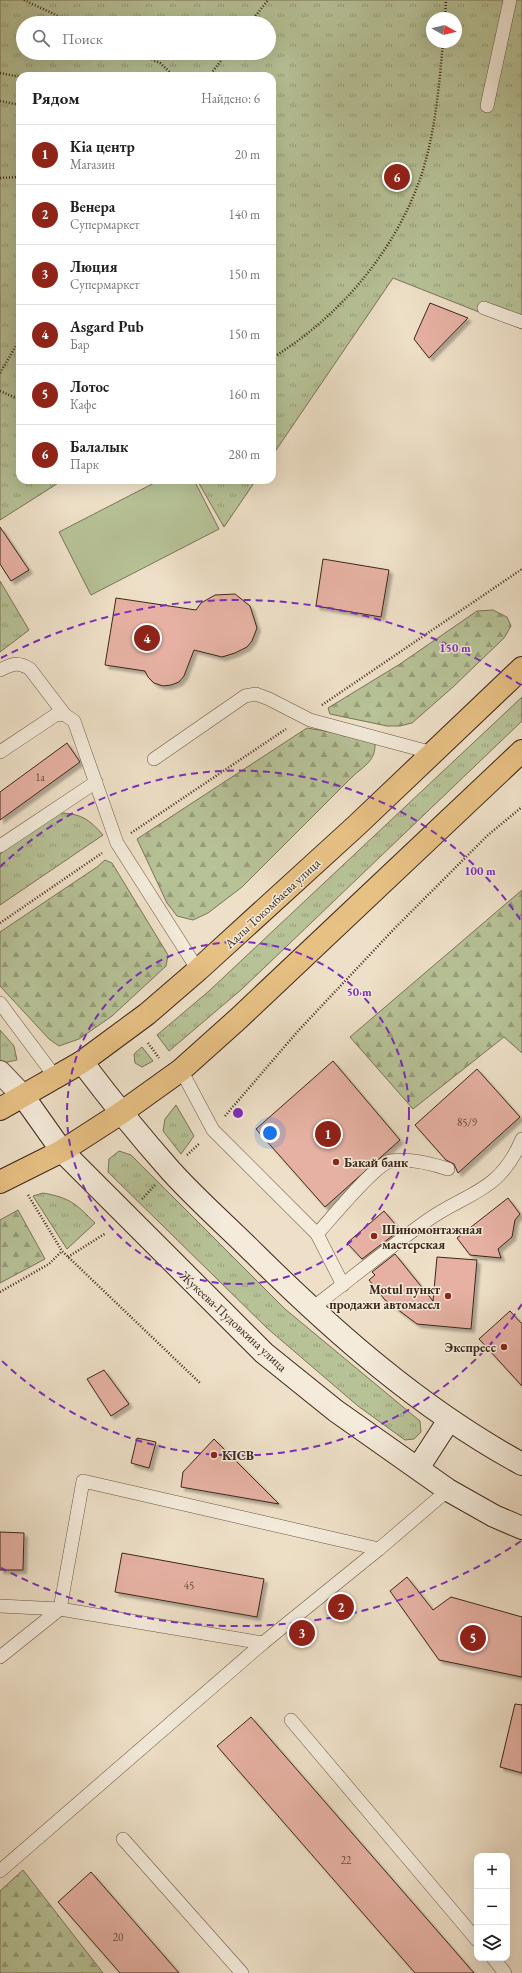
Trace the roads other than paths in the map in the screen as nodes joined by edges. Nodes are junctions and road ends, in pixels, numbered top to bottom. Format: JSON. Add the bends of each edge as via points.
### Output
{"nodes":[{"id":1,"x":510,"y":0,"type":"edge"},
{"id":2,"x":487,"y":106,"type":"dead end"},
{"id":3,"x":484,"y":308,"type":"dead end"},
{"id":4,"x":522,"y":322,"type":"edge"},
{"id":5,"x":522,"y":668,"type":"edge"},
{"id":6,"x":0,"y":670,"type":"edge"},
{"id":7,"x":65,"y":715,"type":"junction"},
{"id":8,"x":522,"y":751,"type":"edge"},
{"id":9,"x":0,"y":752,"type":"edge"},
{"id":10,"x":433,"y":753,"type":"junction"},
{"id":11,"x":154,"y":759,"type":"dead end"},
{"id":12,"x":96,"y":782,"type":"junction"},
{"id":13,"x":0,"y":846,"type":"edge"},
{"id":14,"x":198,"y":970,"type":"junction"},
{"id":15,"x":0,"y":1003,"type":"edge"},
{"id":16,"x":82,"y":1062,"type":"junction"},
{"id":17,"x":182,"y":1070,"type":"junction"},
{"id":18,"x":0,"y":1072,"type":"edge"},
{"id":19,"x":56,"y":1078,"type":"junction"},
{"id":20,"x":23,"y":1096,"type":"junction"},
{"id":21,"x":0,"y":1109,"type":"edge"},
{"id":22,"x":121,"y":1113,"type":"junction"},
{"id":23,"x":522,"y":1139,"type":"edge"},
{"id":24,"x":62,"y":1151,"type":"junction"},
{"id":25,"x":448,"y":1169,"type":"dead end"},
{"id":26,"x":0,"y":1182,"type":"edge"},
{"id":27,"x":318,"y":1234,"type":"junction"},
{"id":28,"x":343,"y":1284,"type":"junction"},
{"id":29,"x":311,"y":1309,"type":"junction"},
{"id":30,"x":449,"y":1420,"type":"junction"},
{"id":31,"x":522,"y":1464,"type":"edge"},
{"id":32,"x":418,"y":1468,"type":"junction"},
{"id":33,"x":448,"y":1490,"type":"junction"},
{"id":34,"x":522,"y":1528,"type":"edge"},
{"id":35,"x":379,"y":1549,"type":"junction"},
{"id":36,"x":0,"y":1606,"type":"edge"},
{"id":37,"x":60,"y":1609,"type":"junction"},
{"id":38,"x":263,"y":1643,"type":"junction"},
{"id":39,"x":0,"y":1657,"type":"edge"},
{"id":40,"x":290,"y":1720,"type":"dead end"},
{"id":41,"x":123,"y":1839,"type":"dead end"},
{"id":42,"x":0,"y":1871,"type":"edge"},
{"id":43,"x":474,"y":1936,"type":"edge"},
{"id":44,"x":495,"y":1961,"type":"edge"},
{"id":45,"x":242,"y":1973,"type":"edge"},
{"id":46,"x":505,"y":1973,"type":"edge"}],
"edges":[{"from":1,"to":2,"type":"lane"},
{"from":3,"to":4,"type":"lane"},
{"from":5,"to":10,"type":"main road","name":"Аалы Токомбаева улица"},
{"from":6,"to":7,"type":"lane","via":[[12,664],[22,664],[30,669]]},
{"from":7,"to":9,"type":"lane","via":[[57,714]]},
{"from":7,"to":12,"type":"lane","via":[[74,721]]},
{"from":8,"to":17,"type":"main road"},
{"from":10,"to":11,"type":"lane","via":[[310,720],[256,694],[245,696]]},
{"from":10,"to":14,"type":"main road","name":"Аалы Токомбаева улица"},
{"from":12,"to":13,"type":"lane"},
{"from":12,"to":14,"type":"lane","via":[[118,843]]},
{"from":14,"to":16,"type":"main road","name":"Аалы Токомбаева улица","via":[[139,1021]]},
{"from":15,"to":19,"type":"lane"},
{"from":16,"to":19,"type":"main road","name":"Аалы Токомбаева улица"},
{"from":16,"to":22,"type":"main road"},
{"from":17,"to":22,"type":"main road"},
{"from":17,"to":27,"type":"lane","via":[[213,1130]]},
{"from":18,"to":20,"type":"main road","name":"Жукеева-Пудовкина улица"},
{"from":19,"to":20,"type":"main road","name":"Аалы Токомбаева улица"},
{"from":20,"to":21,"type":"main road","name":"Аалы Токомбаева улица"},
{"from":20,"to":24,"type":"main road","name":"Жукеева-Пудовкина улица"},
{"from":22,"to":24,"type":"main road"},
{"from":22,"to":29,"type":"main road","via":[[171,1171]]},
{"from":23,"to":28,"type":"lane","via":[[501,1174],[488,1186],[426,1220]]},
{"from":24,"to":26,"type":"main road"},
{"from":24,"to":32,"type":"main road","name":"Жукеева-Пудовкина улица","via":[[264,1353],[336,1410]]},
{"from":25,"to":27,"type":"lane","via":[[425,1162],[389,1161],[368,1178]]},
{"from":27,"to":28,"type":"lane"},
{"from":28,"to":29,"type":"lane"},
{"from":29,"to":30,"type":"main road","via":[[378,1366]]},
{"from":30,"to":31,"type":"main road"},
{"from":30,"to":32,"type":"main road"},
{"from":32,"to":33,"type":"main road","name":"Жукеева-Пудовкина улица"},
{"from":33,"to":34,"type":"main road","name":"Жукеева-Пудовкина улица","via":[[494,1516]]},
{"from":33,"to":35,"type":"lane"},
{"from":35,"to":37,"type":"lane","via":[[83,1481]]},
{"from":35,"to":38,"type":"lane"},
{"from":36,"to":37,"type":"lane"},
{"from":37,"to":38,"type":"lane"},
{"from":37,"to":39,"type":"lane"},
{"from":38,"to":42,"type":"lane"},
{"from":40,"to":43,"type":"lane"},
{"from":41,"to":45,"type":"lane"},
{"from":44,"to":46,"type":"lane"}]}
